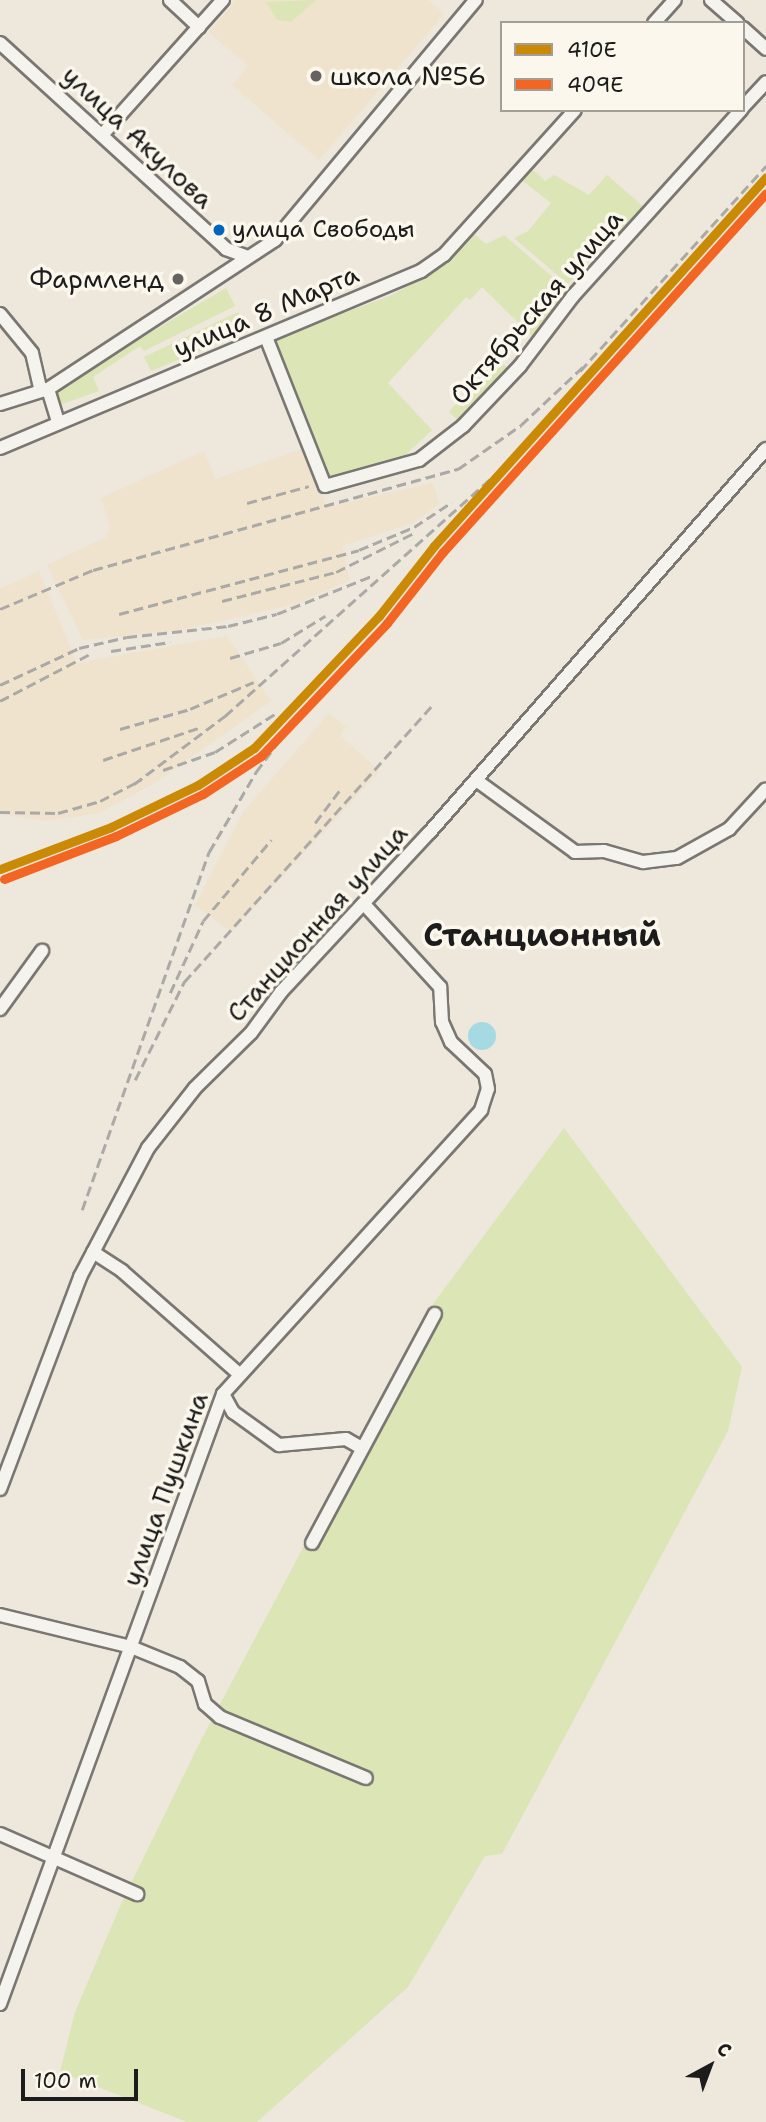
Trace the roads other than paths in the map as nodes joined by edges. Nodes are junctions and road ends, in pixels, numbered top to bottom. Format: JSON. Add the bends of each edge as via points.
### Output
{"nodes":[{"id":1,"x":170,"y":0,"type":"edge"},
{"id":2,"x":223,"y":0,"type":"edge"},
{"id":3,"x":476,"y":0,"type":"edge"},
{"id":4,"x":675,"y":0,"type":"edge"},
{"id":5,"x":711,"y":0,"type":"edge"},
{"id":6,"x":656,"y":21,"type":"edge"},
{"id":7,"x":735,"y":21,"type":"edge"},
{"id":8,"x":199,"y":27,"type":"junction"},
{"id":9,"x":745,"y":30,"type":"edge"},
{"id":10,"x":0,"y":43,"type":"edge"},
{"id":11,"x":766,"y":48,"type":"edge"},
{"id":12,"x":766,"y":82,"type":"edge"},
{"id":13,"x":745,"y":106,"type":"edge"},
{"id":14,"x":573,"y":112,"type":"edge"},
{"id":15,"x":739,"y":112,"type":"edge"},
{"id":16,"x":103,"y":134,"type":"junction"},
{"id":17,"x":248,"y":257,"type":"junction"},
{"id":18,"x":0,"y":314,"type":"edge"},
{"id":19,"x":266,"y":337,"type":"junction"},
{"id":20,"x":45,"y":390,"type":"junction"},
{"id":21,"x":0,"y":404,"type":"edge"},
{"id":22,"x":58,"y":422,"type":"junction"},
{"id":23,"x":0,"y":447,"type":"edge"},
{"id":24,"x":766,"y":449,"type":"edge"},
{"id":25,"x":476,"y":780,"type":"junction"},
{"id":26,"x":766,"y":789,"type":"edge"},
{"id":27,"x":364,"y":904,"type":"junction"},
{"id":28,"x":42,"y":951,"type":"dead end"},
{"id":29,"x":0,"y":1009,"type":"edge"},
{"id":30,"x":93,"y":1252,"type":"junction"},
{"id":31,"x":435,"y":1314,"type":"dead end"},
{"id":32,"x":238,"y":1373,"type":"junction"},
{"id":33,"x":223,"y":1394,"type":"junction"},
{"id":34,"x":360,"y":1447,"type":"junction"},
{"id":35,"x":0,"y":1489,"type":"edge"},
{"id":36,"x":312,"y":1543,"type":"dead end"},
{"id":37,"x":0,"y":1615,"type":"edge"},
{"id":38,"x":131,"y":1647,"type":"junction"},
{"id":39,"x":366,"y":1778,"type":"dead end"},
{"id":40,"x":0,"y":1834,"type":"edge"},
{"id":41,"x":54,"y":1860,"type":"junction"},
{"id":42,"x":137,"y":1894,"type":"dead end"},
{"id":43,"x":0,"y":2004,"type":"edge"}],
"edges":[{"from":1,"to":8,"type":"street"},
{"from":2,"to":8,"type":"street"},
{"from":3,"to":17,"type":"street","via":[[275,240]]},
{"from":4,"to":6,"type":"street"},
{"from":5,"to":7,"type":"street"},
{"from":8,"to":16,"type":"street"},
{"from":9,"to":11,"type":"street"},
{"from":10,"to":16,"type":"street","name":"улица Акулова"},
{"from":12,"to":13,"type":"street","name":"Октябрьская улица"},
{"from":14,"to":19,"type":"street","name":"улица 8 Марта","via":[[444,256],[421,271]]},
{"from":15,"to":19,"type":"street","name":"Октябрьская улица","via":[[573,296],[520,366],[463,426],[419,460],[325,486]]},
{"from":16,"to":17,"type":"street","name":"улица Акулова","via":[[226,249]]},
{"from":17,"to":20,"type":"street"},
{"from":18,"to":20,"type":"street","via":[[32,353]]},
{"from":19,"to":22,"type":"street","name":"улица 8 Марта"},
{"from":20,"to":21,"type":"street"},
{"from":20,"to":22,"type":"street"},
{"from":22,"to":23,"type":"street","name":"улица 8 Марта"},
{"from":24,"to":25,"type":"street","name":"Станционная улица"},
{"from":25,"to":26,"type":"street","via":[[575,852],[604,851],[643,862],[677,858],[729,829]]},
{"from":25,"to":27,"type":"street","name":"Станционная улица"},
{"from":27,"to":30,"type":"street","name":"Станционная улица","via":[[281,992],[251,1033],[195,1088],[148,1148]]},
{"from":27,"to":32,"type":"street","name":"улица Пушкина","via":[[440,987],[442,1022],[451,1042],[480,1065],[488,1089],[481,1110]]},
{"from":28,"to":29,"type":"street"},
{"from":30,"to":32,"type":"street","via":[[122,1271]]},
{"from":30,"to":35,"type":"street","name":"Станционная улица"},
{"from":31,"to":34,"type":"street"},
{"from":32,"to":33,"type":"street","name":"улица Пушкина"},
{"from":33,"to":34,"type":"street","via":[[233,1412],[279,1445],[346,1439]]},
{"from":33,"to":38,"type":"street","name":"улица Пушкина"},
{"from":34,"to":36,"type":"street"},
{"from":37,"to":38,"type":"street"},
{"from":38,"to":39,"type":"street","via":[[180,1667],[198,1681],[205,1704],[220,1717]]},
{"from":38,"to":41,"type":"street","name":"улица Пушкина"},
{"from":40,"to":41,"type":"street"},
{"from":41,"to":42,"type":"street"},
{"from":41,"to":43,"type":"street","name":"улица Пушкина"}]}
